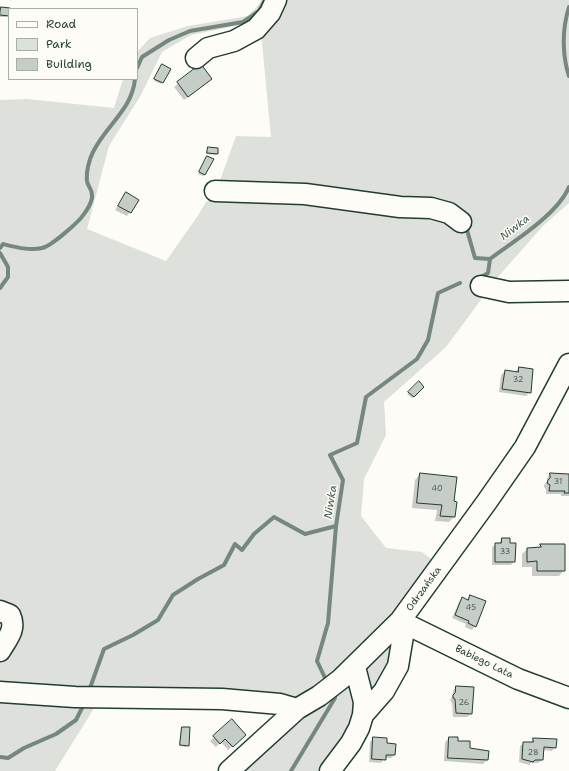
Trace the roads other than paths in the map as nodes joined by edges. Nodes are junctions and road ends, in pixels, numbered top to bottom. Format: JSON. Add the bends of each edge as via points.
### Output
{"nodes":[{"id":1,"x":276,"y":0,"type":"edge"},
{"id":2,"x":196,"y":58,"type":"dead end"},
{"id":3,"x":215,"y":191,"type":"dead end"},
{"id":4,"x":461,"y":222,"type":"dead end"},
{"id":5,"x":480,"y":286,"type":"dead end"},
{"id":6,"x":569,"y":290,"type":"edge"},
{"id":7,"x":569,"y":364,"type":"edge"},
{"id":8,"x":0,"y":611,"type":"edge"},
{"id":9,"x":402,"y":622,"type":"junction"},
{"id":10,"x":0,"y":651,"type":"edge"},
{"id":11,"x":348,"y":673,"type":"junction"},
{"id":12,"x":0,"y":692,"type":"edge"},
{"id":13,"x":569,"y":698,"type":"edge"},
{"id":14,"x":297,"y":709,"type":"junction"},
{"id":15,"x":363,"y":715,"type":"junction"},
{"id":16,"x":229,"y":771,"type":"edge"},
{"id":17,"x":330,"y":771,"type":"edge"}],
"edges":[{"from":1,"to":2,"type":"street","via":[[270,13],[256,30],[234,41],[208,48]]},
{"from":3,"to":4,"type":"street","via":[[305,194],[400,207],[431,208],[449,213]]},
{"from":5,"to":6,"type":"street","via":[[509,292]]},
{"from":7,"to":9,"type":"street","name":"Odrzańska","via":[[525,447]]},
{"from":8,"to":10,"type":"street","via":[[10,615],[14,622]]},
{"from":9,"to":11,"type":"street","name":"Odrzańska"},
{"from":9,"to":13,"type":"street","name":"Babiego Lata","via":[[518,679]]},
{"from":9,"to":15,"type":"street","via":[[398,666],[384,691]]},
{"from":11,"to":14,"type":"street","name":"Odrzańska","via":[[319,696]]},
{"from":11,"to":15,"type":"street","via":[[364,702]]},
{"from":12,"to":14,"type":"street","via":[[75,697],[222,699],[280,704]]},
{"from":14,"to":16,"type":"street","name":"Odrzańska"},
{"from":15,"to":17,"type":"street","via":[[351,743]]}]}
